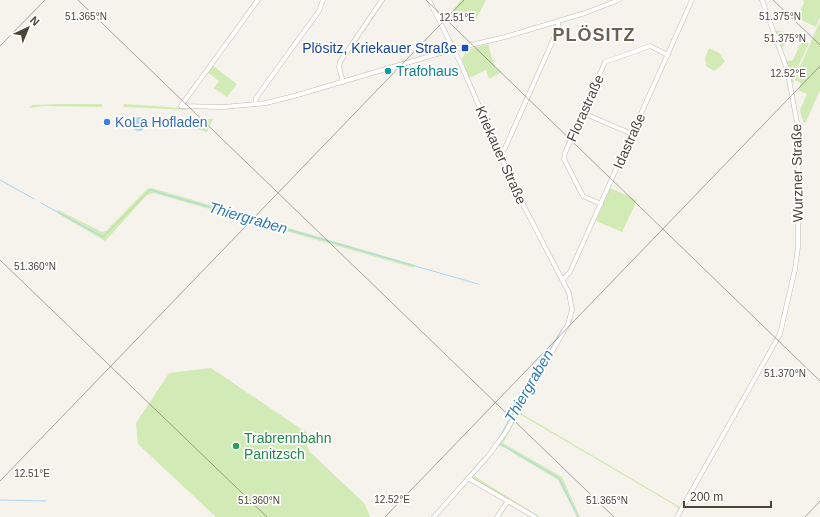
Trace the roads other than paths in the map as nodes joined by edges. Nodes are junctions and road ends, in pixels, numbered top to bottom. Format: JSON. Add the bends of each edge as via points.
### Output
{"nodes":[{"id":1,"x":258,"y":0,"type":"edge"},
{"id":2,"x":323,"y":0,"type":"edge"},
{"id":3,"x":382,"y":0,"type":"edge"},
{"id":4,"x":429,"y":0,"type":"edge"},
{"id":5,"x":619,"y":0,"type":"edge"},
{"id":6,"x":692,"y":0,"type":"edge"},
{"id":7,"x":762,"y":0,"type":"edge"},
{"id":8,"x":558,"y":22,"type":"junction"},
{"id":9,"x":454,"y":49,"type":"junction"},
{"id":10,"x":668,"y":54,"type":"junction"},
{"id":11,"x":343,"y":82,"type":"junction"},
{"id":12,"x":255,"y":104,"type":"junction"},
{"id":13,"x":583,"y":112,"type":"junction"},
{"id":14,"x":632,"y":134,"type":"junction"},
{"id":15,"x":499,"y":154,"type":"junction"},
{"id":16,"x":601,"y":204,"type":"junction"},
{"id":17,"x":562,"y":280,"type":"junction"},
{"id":18,"x":468,"y":478,"type":"junction"},
{"id":19,"x":508,"y":501,"type":"junction"},
{"id":20,"x":434,"y":517,"type":"edge"},
{"id":21,"x":497,"y":517,"type":"edge"},
{"id":22,"x":535,"y":517,"type":"edge"},
{"id":23,"x":677,"y":517,"type":"edge"}],
"edges":[{"from":1,"to":12,"type":"street","via":[[181,106],[224,107]]},
{"from":2,"to":12,"type":"street","via":[[319,11],[256,98]]},
{"from":3,"to":11,"type":"street","via":[[340,62]]},
{"from":4,"to":9,"type":"street","name":"Kriekauer Straße"},
{"from":5,"to":8,"type":"street"},
{"from":6,"to":10,"type":"street","name":"Idastraße"},
{"from":7,"to":23,"type":"street","name":"Wurzner Straße","via":[[787,68],[799,137],[798,248],[783,326]]},
{"from":8,"to":9,"type":"street"},
{"from":8,"to":15,"type":"street","via":[[558,29],[505,148]]},
{"from":9,"to":11,"type":"street"},
{"from":9,"to":15,"type":"street","name":"Kriekauer Straße"},
{"from":10,"to":13,"type":"street","name":"Florastraße","via":[[650,46],[605,62]]},
{"from":10,"to":14,"type":"street","name":"Idastraße"},
{"from":11,"to":12,"type":"street"},
{"from":13,"to":14,"type":"street"},
{"from":13,"to":16,"type":"street","name":"Florastraße","via":[[564,159],[583,196]]},
{"from":14,"to":16,"type":"street","name":"Idastraße"},
{"from":15,"to":17,"type":"street","name":"Kriekauer Straße"},
{"from":16,"to":17,"type":"street","name":"Idastraße","via":[[570,272]]},
{"from":17,"to":18,"type":"street","name":"Kriekauer Straße","via":[[572,310],[563,334],[505,433]]},
{"from":18,"to":19,"type":"street"},
{"from":18,"to":20,"type":"street"},
{"from":19,"to":21,"type":"street"},
{"from":19,"to":22,"type":"street"}]}
